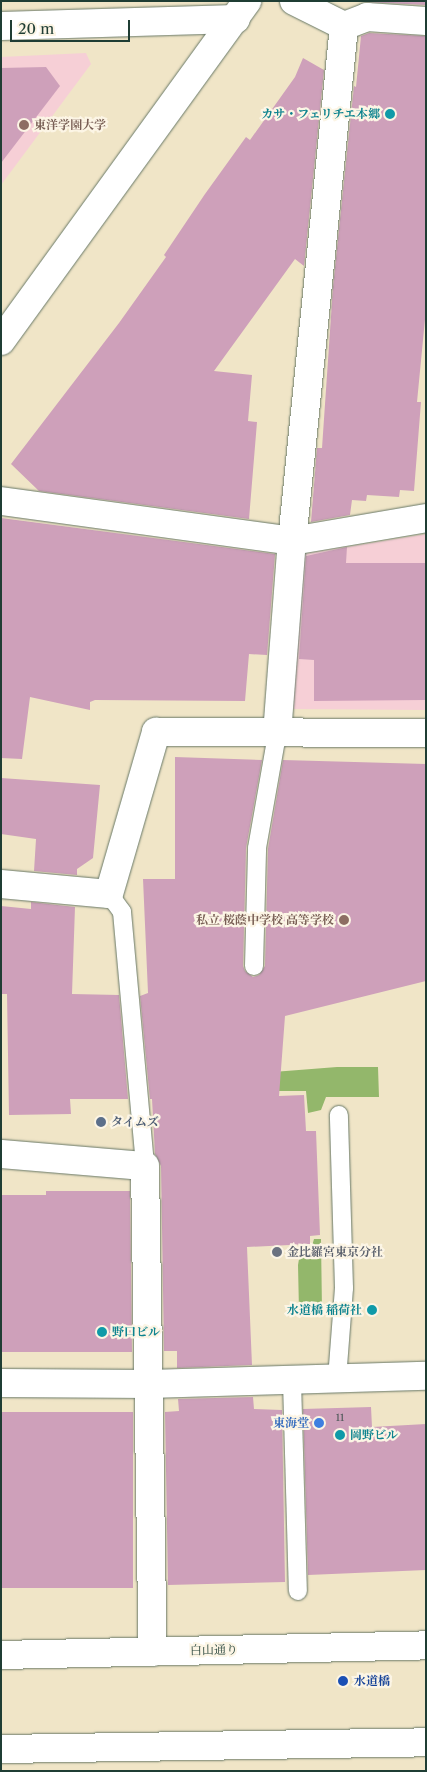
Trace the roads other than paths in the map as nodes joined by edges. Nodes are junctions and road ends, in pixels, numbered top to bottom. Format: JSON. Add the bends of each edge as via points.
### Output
{"nodes":[{"id":1,"x":294,"y":1,"type":"edge"},
{"id":2,"x":242,"y":10,"type":"edge"},
{"id":3,"x":426,"y":21,"type":"edge"},
{"id":4,"x":1,"y":26,"type":"edge"},
{"id":5,"x":344,"y":26,"type":"junction"},
{"id":6,"x":1,"y":341,"type":"edge"},
{"id":7,"x":1,"y":501,"type":"edge"},
{"id":8,"x":426,"y":518,"type":"edge"},
{"id":9,"x":292,"y":541,"type":"junction"},
{"id":10,"x":426,"y":733,"type":"edge"},
{"id":11,"x":276,"y":734,"type":"junction"},
{"id":12,"x":1,"y":884,"type":"edge"},
{"id":13,"x":109,"y":894,"type":"junction"},
{"id":14,"x":254,"y":966,"type":"dead end"},
{"id":15,"x":339,"y":1115,"type":"dead end"},
{"id":16,"x":1,"y":1154,"type":"edge"},
{"id":17,"x":145,"y":1166,"type":"junction"},
{"id":18,"x":426,"y":1376,"type":"edge"},
{"id":19,"x":337,"y":1379,"type":"junction"},
{"id":20,"x":292,"y":1381,"type":"junction"},
{"id":21,"x":1,"y":1383,"type":"edge"},
{"id":22,"x":149,"y":1384,"type":"junction"},
{"id":23,"x":298,"y":1591,"type":"dead end"},
{"id":24,"x":426,"y":1645,"type":"edge"},
{"id":25,"x":153,"y":1652,"type":"junction"},
{"id":26,"x":1,"y":1655,"type":"edge"},
{"id":27,"x":426,"y":1742,"type":"edge"},
{"id":28,"x":1,"y":1749,"type":"edge"}],
"edges":[{"from":1,"to":5,"type":"street"},
{"from":2,"to":4,"type":"street"},
{"from":2,"to":6,"type":"street"},
{"from":3,"to":5,"type":"street","via":[[367,17]]},
{"from":5,"to":9,"type":"street"},
{"from":7,"to":9,"type":"street"},
{"from":8,"to":9,"type":"street"},
{"from":9,"to":11,"type":"street"},
{"from":10,"to":11,"type":"street"},
{"from":11,"to":13,"type":"street","via":[[156,732]]},
{"from":11,"to":14,"type":"lane","via":[[257,848]]},
{"from":12,"to":13,"type":"street"},
{"from":13,"to":17,"type":"lane","via":[[122,912]]},
{"from":15,"to":19,"type":"lane","via":[[344,1288]]},
{"from":16,"to":17,"type":"street"},
{"from":17,"to":22,"type":"street"},
{"from":18,"to":19,"type":"street"},
{"from":19,"to":20,"type":"street"},
{"from":20,"to":22,"type":"street"},
{"from":20,"to":23,"type":"lane"},
{"from":21,"to":22,"type":"street"},
{"from":22,"to":25,"type":"street"},
{"from":24,"to":25,"type":"street","name":"白山通り"},
{"from":25,"to":26,"type":"street","name":"白山通り"},
{"from":27,"to":28,"type":"street"}]}
